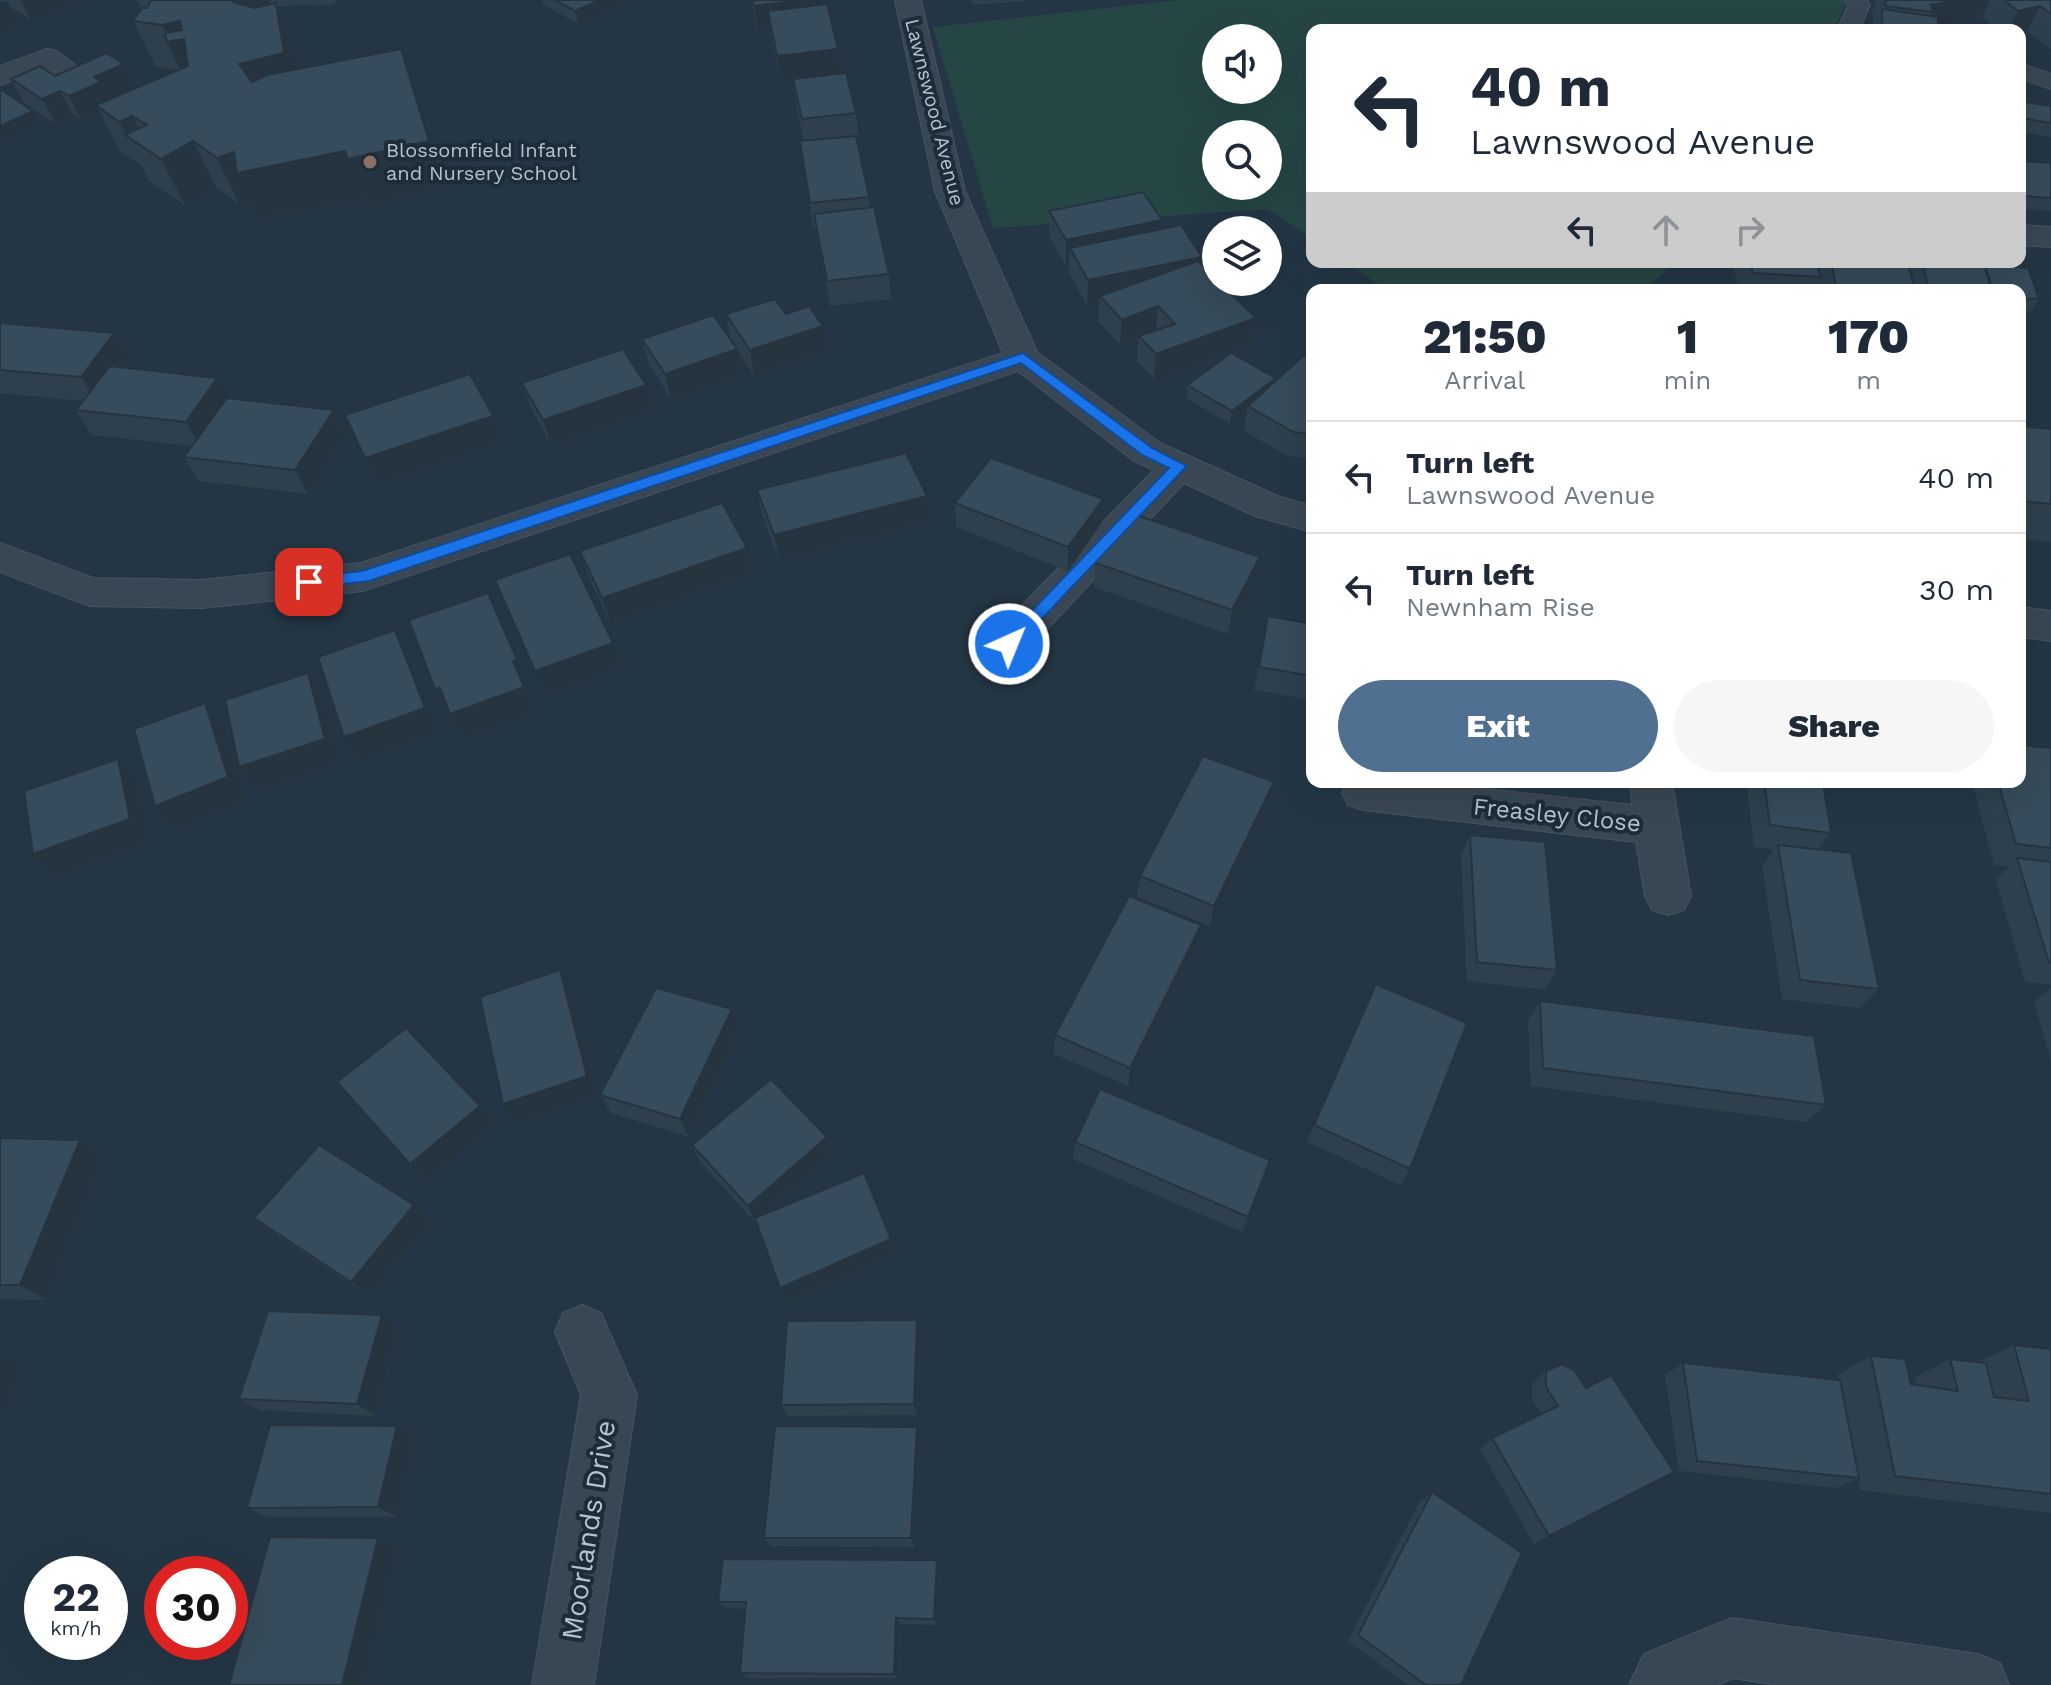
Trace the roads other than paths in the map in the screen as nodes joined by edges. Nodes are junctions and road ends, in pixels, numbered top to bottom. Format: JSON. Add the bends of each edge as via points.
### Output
{"nodes":[{"id":1,"x":908,"y":0,"type":"edge"},
{"id":2,"x":1855,"y":0,"type":"edge"},
{"id":3,"x":1851,"y":24,"type":"edge"},
{"id":4,"x":70,"y":72,"type":"edge"},
{"id":5,"x":2026,"y":72,"type":"edge"},
{"id":6,"x":0,"y":76,"type":"edge"},
{"id":7,"x":2051,"y":82,"type":"edge"},
{"id":8,"x":2026,"y":235,"type":"edge"},
{"id":9,"x":2051,"y":237,"type":"edge"},
{"id":10,"x":1023,"y":358,"type":"junction"},
{"id":11,"x":1179,"y":466,"type":"junction"},
{"id":12,"x":1306,"y":517,"type":"edge"},
{"id":13,"x":0,"y":557,"type":"edge"},
{"id":14,"x":2026,"y":623,"type":"edge"},
{"id":15,"x":2051,"y":626,"type":"edge"},
{"id":16,"x":1009,"y":644,"type":"dead end"},
{"id":17,"x":1652,"y":788,"type":"edge"},
{"id":18,"x":1363,"y":793,"type":"dead end"},
{"id":19,"x":1655,"y":826,"type":"junction"},
{"id":20,"x":1668,"y":896,"type":"dead end"},
{"id":21,"x":582,"y":1332,"type":"dead end"},
{"id":22,"x":563,"y":1685,"type":"edge"},
{"id":23,"x":1660,"y":1685,"type":"edge"},
{"id":24,"x":1978,"y":1685,"type":"edge"}],
"edges":[{"from":1,"to":10,"type":"street","name":"Lawnswood Avenue","via":[[950,191]]},
{"from":2,"to":3,"type":"lane","via":[[1859,5]]},
{"from":4,"to":6,"type":"street","via":[[47,57]]},
{"from":5,"to":7,"type":"lane"},
{"from":8,"to":9,"type":"street"},
{"from":10,"to":11,"type":"street","name":"Lawnswood Avenue","via":[[1147,452]]},
{"from":10,"to":13,"type":"street","via":[[363,577],[201,594],[90,592]]},
{"from":11,"to":12,"type":"street","name":"Lawnswood Avenue","via":[[1268,507]]},
{"from":11,"to":16,"type":"street"},
{"from":14,"to":15,"type":"street"},
{"from":17,"to":19,"type":"street","name":"Freasley Close"},
{"from":18,"to":19,"type":"street","name":"Freasley Close"},
{"from":19,"to":20,"type":"street","name":"Freasley Close"},
{"from":21,"to":22,"type":"street","name":"Moorlands Drive","via":[[609,1395]]},
{"from":23,"to":24,"type":"street","via":[[1666,1676],[1732,1648]]}]}
